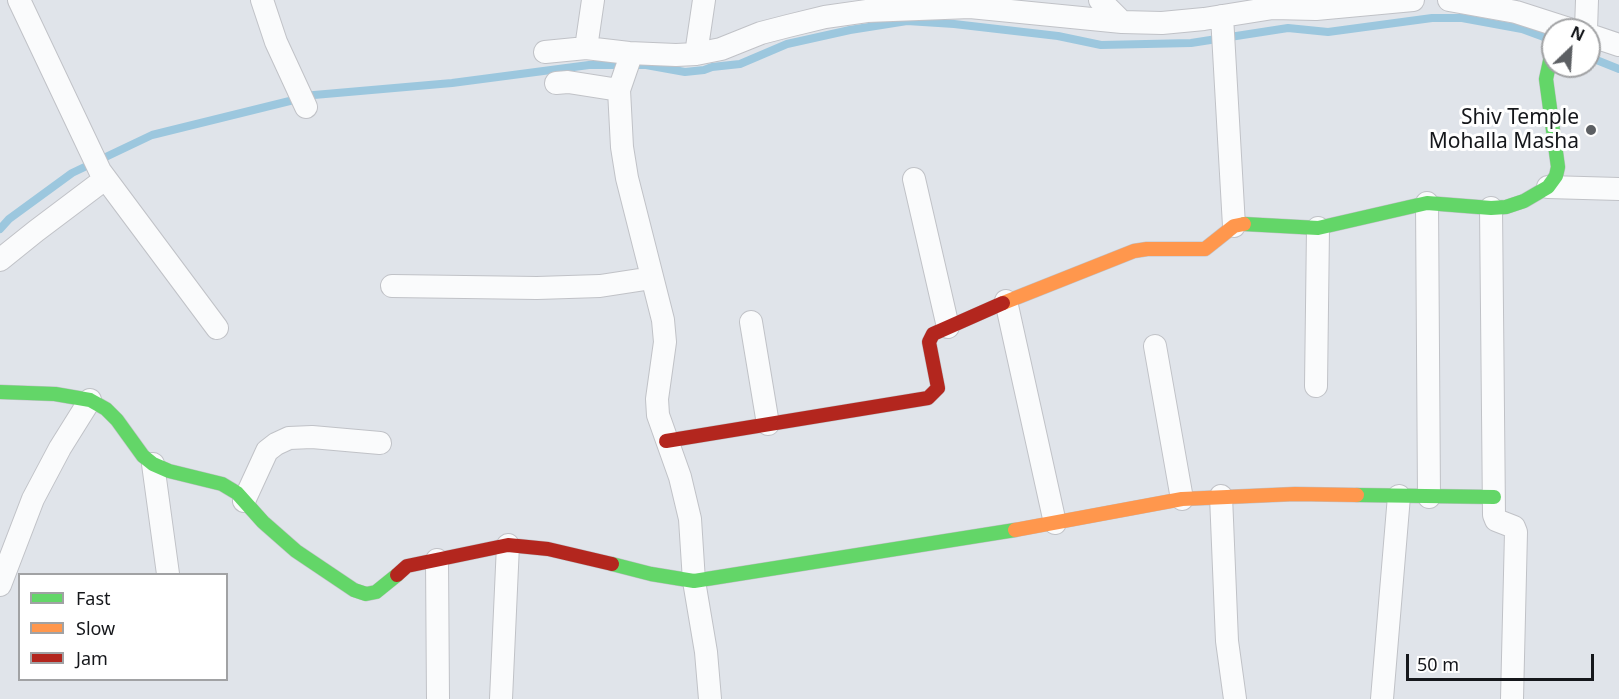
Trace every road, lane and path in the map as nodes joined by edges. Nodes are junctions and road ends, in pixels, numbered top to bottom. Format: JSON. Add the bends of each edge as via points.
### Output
{"nodes":[{"id":1,"x":19,"y":0,"type":"edge"},
{"id":2,"x":262,"y":0,"type":"edge"},
{"id":3,"x":593,"y":0,"type":"edge"},
{"id":4,"x":704,"y":0,"type":"edge"},
{"id":5,"x":1100,"y":0,"type":"edge"},
{"id":6,"x":1413,"y":0,"type":"edge"},
{"id":7,"x":1587,"y":0,"type":"edge"},
{"id":8,"x":1455,"y":1,"type":"edge"},
{"id":9,"x":1373,"y":2,"type":"edge"},
{"id":10,"x":1271,"y":4,"type":"edge"},
{"id":11,"x":983,"y":5,"type":"edge"},
{"id":12,"x":1513,"y":5,"type":"edge"},
{"id":13,"x":826,"y":8,"type":"edge"},
{"id":14,"x":1586,"y":18,"type":"edge"},
{"id":15,"x":1122,"y":22,"type":"junction"},
{"id":16,"x":1541,"y":25,"type":"edge"},
{"id":17,"x":1223,"y":31,"type":"junction"},
{"id":18,"x":1601,"y":39,"type":"edge"},
{"id":19,"x":1619,"y":45,"type":"edge"},
{"id":20,"x":586,"y":48,"type":"junction"},
{"id":21,"x":545,"y":52,"type":"dead end"},
{"id":22,"x":696,"y":54,"type":"junction"},
{"id":23,"x":629,"y":55,"type":"junction"},
{"id":24,"x":1546,"y":78,"type":"edge"},
{"id":25,"x":556,"y":83,"type":"dead end"},
{"id":26,"x":620,"y":85,"type":"junction"},
{"id":27,"x":302,"y":98,"type":"dead end"},
{"id":28,"x":99,"y":169,"type":"junction"},
{"id":29,"x":914,"y":179,"type":"dead end"},
{"id":30,"x":1548,"y":188,"type":"junction"},
{"id":31,"x":1619,"y":189,"type":"edge"},
{"id":32,"x":1427,"y":203,"type":"junction"},
{"id":33,"x":1491,"y":207,"type":"junction"},
{"id":34,"x":1234,"y":226,"type":"junction"},
{"id":35,"x":1318,"y":228,"type":"junction"},
{"id":36,"x":0,"y":260,"type":"edge"},
{"id":37,"x":652,"y":278,"type":"junction"},
{"id":38,"x":392,"y":286,"type":"dead end"},
{"id":39,"x":1006,"y":302,"type":"junction"},
{"id":40,"x":752,"y":322,"type":"dead end"},
{"id":41,"x":948,"y":327,"type":"junction"},
{"id":42,"x":217,"y":328,"type":"dead end"},
{"id":43,"x":1155,"y":346,"type":"dead end"},
{"id":44,"x":1316,"y":386,"type":"dead end"},
{"id":45,"x":0,"y":392,"type":"edge"},
{"id":46,"x":90,"y":400,"type":"junction"},
{"id":47,"x":768,"y":424,"type":"junction"},
{"id":48,"x":666,"y":441,"type":"junction"},
{"id":49,"x":380,"y":443,"type":"dead end"},
{"id":50,"x":153,"y":464,"type":"junction"},
{"id":51,"x":1221,"y":496,"type":"junction"},
{"id":52,"x":1399,"y":496,"type":"junction"},
{"id":53,"x":1429,"y":497,"type":"junction"},
{"id":54,"x":1494,"y":497,"type":"junction"},
{"id":55,"x":1182,"y":499,"type":"junction"},
{"id":56,"x":244,"y":501,"type":"junction"},
{"id":57,"x":1055,"y":523,"type":"junction"},
{"id":58,"x":508,"y":545,"type":"junction"},
{"id":59,"x":437,"y":560,"type":"junction"},
{"id":60,"x":168,"y":573,"type":"edge"},
{"id":61,"x":694,"y":581,"type":"junction"},
{"id":62,"x":0,"y":585,"type":"edge"},
{"id":63,"x":438,"y":699,"type":"edge"},
{"id":64,"x":501,"y":699,"type":"edge"},
{"id":65,"x":710,"y":699,"type":"edge"},
{"id":66,"x":1234,"y":699,"type":"edge"},
{"id":67,"x":1383,"y":699,"type":"edge"},
{"id":68,"x":1512,"y":699,"type":"edge"}],
"edges":[{"from":1,"to":28,"type":"street"},
{"from":2,"to":27,"type":"street"},
{"from":3,"to":20,"type":"street"},
{"from":4,"to":22,"type":"street"},
{"from":5,"to":15,"type":"street"},
{"from":6,"to":9,"type":"street"},
{"from":7,"to":14,"type":"street"},
{"from":8,"to":12,"type":"street"},
{"from":9,"to":10,"type":"street","via":[[1316,9]]},
{"from":10,"to":17,"type":"street"},
{"from":11,"to":13,"type":"street","via":[[867,11]]},
{"from":11,"to":15,"type":"street"},
{"from":12,"to":16,"type":"street"},
{"from":13,"to":22,"type":"street","via":[[721,49]]},
{"from":15,"to":17,"type":"street"},
{"from":17,"to":34,"type":"street"},
{"from":18,"to":19,"type":"street"},
{"from":20,"to":21,"type":"street"},
{"from":20,"to":23,"type":"street"},
{"from":22,"to":23,"type":"street"},
{"from":23,"to":26,"type":"street"},
{"from":24,"to":30,"type":"street","via":[[1558,168]]},
{"from":25,"to":26,"type":"street"},
{"from":26,"to":37,"type":"street","via":[[622,147]]},
{"from":28,"to":36,"type":"street","via":[[36,231]]},
{"from":28,"to":42,"type":"street"},
{"from":29,"to":41,"type":"street"},
{"from":30,"to":31,"type":"street"},
{"from":30,"to":33,"type":"street","via":[[1524,201]]},
{"from":32,"to":33,"type":"street"},
{"from":32,"to":35,"type":"street"},
{"from":32,"to":53,"type":"street"},
{"from":33,"to":54,"type":"street"},
{"from":34,"to":35,"type":"street","via":[[1260,223]]},
{"from":34,"to":39,"type":"street","via":[[1205,249],[1134,251]]},
{"from":35,"to":44,"type":"street"},
{"from":37,"to":38,"type":"street","via":[[548,288]]},
{"from":37,"to":48,"type":"street","via":[[665,342],[657,399]]},
{"from":39,"to":41,"type":"street"},
{"from":39,"to":57,"type":"street"},
{"from":40,"to":47,"type":"street"},
{"from":41,"to":47,"type":"street","via":[[933,334],[929,342],[938,388],[928,398]]},
{"from":43,"to":55,"type":"street"},
{"from":45,"to":46,"type":"street"},
{"from":46,"to":50,"type":"street","via":[[117,420]]},
{"from":46,"to":62,"type":"street","via":[[33,499]]},
{"from":47,"to":48,"type":"street"},
{"from":48,"to":61,"type":"street","via":[[686,498]]},
{"from":49,"to":56,"type":"street","via":[[289,438],[267,451]]},
{"from":50,"to":56,"type":"street","via":[[222,484]]},
{"from":50,"to":60,"type":"street"},
{"from":51,"to":52,"type":"street"},
{"from":51,"to":55,"type":"street"},
{"from":51,"to":66,"type":"street","via":[[1227,641]]},
{"from":52,"to":53,"type":"street"},
{"from":52,"to":67,"type":"street"},
{"from":53,"to":54,"type":"street"},
{"from":54,"to":68,"type":"street","via":[[1496,519],[1514,527],[1516,532]]},
{"from":55,"to":57,"type":"street"},
{"from":56,"to":59,"type":"street","via":[[296,551],[366,594],[376,592],[406,566]]},
{"from":57,"to":61,"type":"street"},
{"from":58,"to":59,"type":"street"},
{"from":58,"to":61,"type":"street","via":[[548,549]]},
{"from":58,"to":64,"type":"street"},
{"from":59,"to":63,"type":"street"},
{"from":61,"to":65,"type":"street"}]}
